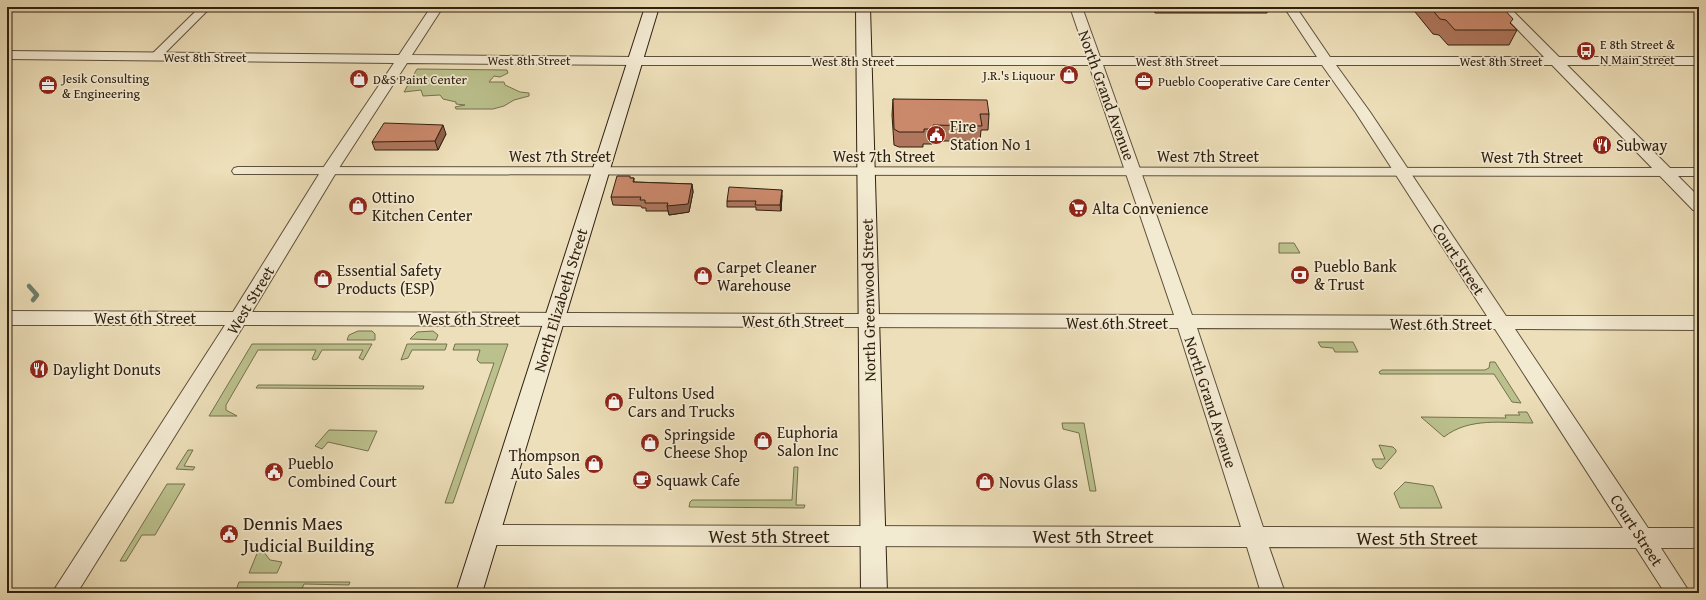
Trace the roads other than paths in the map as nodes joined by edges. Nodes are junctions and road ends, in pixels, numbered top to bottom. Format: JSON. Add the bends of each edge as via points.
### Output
{"nodes":[{"id":1,"x":206,"y":7,"type":"edge"},
{"id":2,"x":437,"y":7,"type":"edge"},
{"id":3,"x":652,"y":7,"type":"edge"},
{"id":4,"x":863,"y":7,"type":"edge"},
{"id":5,"x":1076,"y":7,"type":"edge"},
{"id":6,"x":1290,"y":7,"type":"edge"},
{"id":7,"x":1502,"y":7,"type":"edge"},
{"id":8,"x":7,"y":55,"type":"edge"},
{"id":9,"x":155,"y":57,"type":"junction"},
{"id":10,"x":404,"y":59,"type":"junction"},
{"id":11,"x":634,"y":61,"type":"junction"},
{"id":12,"x":864,"y":61,"type":"junction"},
{"id":13,"x":1095,"y":61,"type":"junction"},
{"id":14,"x":1326,"y":61,"type":"junction"},
{"id":15,"x":1556,"y":61,"type":"junction"},
{"id":16,"x":1699,"y":61,"type":"edge"},
{"id":17,"x":238,"y":171,"type":"dead end"},
{"id":18,"x":329,"y":171,"type":"junction"},
{"id":19,"x":599,"y":172,"type":"junction"},
{"id":20,"x":867,"y":172,"type":"junction"},
{"id":21,"x":1135,"y":172,"type":"junction"},
{"id":22,"x":1403,"y":172,"type":"junction"},
{"id":23,"x":1699,"y":172,"type":"edge"},
{"id":24,"x":1666,"y":173,"type":"junction"},
{"id":25,"x":1699,"y":206,"type":"edge"},
{"id":26,"x":7,"y":318,"type":"edge"},
{"id":27,"x":238,"y":318,"type":"junction"},
{"id":28,"x":554,"y":320,"type":"junction"},
{"id":29,"x":869,"y":321,"type":"junction"},
{"id":30,"x":1186,"y":323,"type":"junction"},
{"id":31,"x":1502,"y":324,"type":"junction"},
{"id":32,"x":1699,"y":324,"type":"edge"},
{"id":33,"x":487,"y":536,"type":"junction"},
{"id":34,"x":1254,"y":536,"type":"junction"},
{"id":35,"x":873,"y":537,"type":"junction"},
{"id":36,"x":1642,"y":538,"type":"junction"},
{"id":37,"x":1699,"y":538,"type":"edge"},
{"id":38,"x":64,"y":593,"type":"edge"},
{"id":39,"x":469,"y":593,"type":"edge"},
{"id":40,"x":874,"y":593,"type":"edge"},
{"id":41,"x":1273,"y":593,"type":"edge"},
{"id":42,"x":1678,"y":593,"type":"edge"}],
"edges":[{"from":1,"to":9,"type":"street"},
{"from":2,"to":10,"type":"street","name":"West Street"},
{"from":3,"to":11,"type":"main road","name":"North Elizabeth Street"},
{"from":4,"to":12,"type":"main road","name":"North Greenwood Street"},
{"from":5,"to":13,"type":"street","name":"North Grand Avenue"},
{"from":6,"to":14,"type":"street","name":"Court Street"},
{"from":7,"to":15,"type":"street"},
{"from":8,"to":9,"type":"street","name":"West 8th Street"},
{"from":9,"to":10,"type":"street","name":"West 8th Street"},
{"from":10,"to":11,"type":"street","name":"West 8th Street"},
{"from":10,"to":18,"type":"street","name":"West Street"},
{"from":11,"to":12,"type":"street","name":"West 8th Street"},
{"from":11,"to":19,"type":"main road","name":"North Elizabeth Street"},
{"from":12,"to":13,"type":"street","name":"West 8th Street"},
{"from":12,"to":20,"type":"main road","name":"North Greenwood Street"},
{"from":13,"to":14,"type":"street","name":"West 8th Street"},
{"from":13,"to":21,"type":"street","name":"North Grand Avenue"},
{"from":14,"to":15,"type":"street","name":"West 8th Street"},
{"from":14,"to":22,"type":"street","name":"Court Street"},
{"from":15,"to":16,"type":"street","name":"West 8th Street"},
{"from":15,"to":24,"type":"street"},
{"from":17,"to":18,"type":"street","name":"West 7th Street"},
{"from":18,"to":19,"type":"street","name":"West 7th Street"},
{"from":18,"to":27,"type":"street","name":"West Street"},
{"from":19,"to":20,"type":"street","name":"West 7th Street"},
{"from":19,"to":28,"type":"main road","name":"North Elizabeth Street"},
{"from":20,"to":21,"type":"street","name":"West 7th Street"},
{"from":20,"to":29,"type":"main road","name":"North Greenwood Street"},
{"from":21,"to":22,"type":"street","name":"West 7th Street"},
{"from":21,"to":30,"type":"street","name":"North Grand Avenue"},
{"from":22,"to":24,"type":"street","name":"West 7th Street"},
{"from":22,"to":31,"type":"street","name":"Court Street"},
{"from":23,"to":24,"type":"street","name":"West 7th Street"},
{"from":24,"to":25,"type":"street"},
{"from":26,"to":27,"type":"street","name":"West 6th Street"},
{"from":27,"to":28,"type":"street","name":"West 6th Street"},
{"from":27,"to":38,"type":"street","name":"West Street"},
{"from":28,"to":29,"type":"street","name":"West 6th Street"},
{"from":28,"to":33,"type":"main road","name":"North Elizabeth Street"},
{"from":29,"to":30,"type":"street","name":"West 6th Street"},
{"from":29,"to":35,"type":"main road","name":"North Greenwood Street"},
{"from":30,"to":31,"type":"street","name":"West 6th Street"},
{"from":30,"to":34,"type":"street","name":"North Grand Avenue"},
{"from":31,"to":32,"type":"street","name":"West 6th Street"},
{"from":31,"to":36,"type":"street","name":"Court Street"},
{"from":33,"to":35,"type":"street","name":"West 5th Street"},
{"from":33,"to":39,"type":"main road","name":"North Elizabeth Street"},
{"from":34,"to":35,"type":"street","name":"West 5th Street"},
{"from":34,"to":36,"type":"street","name":"West 5th Street"},
{"from":34,"to":41,"type":"street","name":"North Grand Avenue"},
{"from":35,"to":40,"type":"main road","name":"North Greenwood Street"},
{"from":36,"to":37,"type":"street","name":"West 5th Street"},
{"from":36,"to":42,"type":"street","name":"Court Street"}]}
